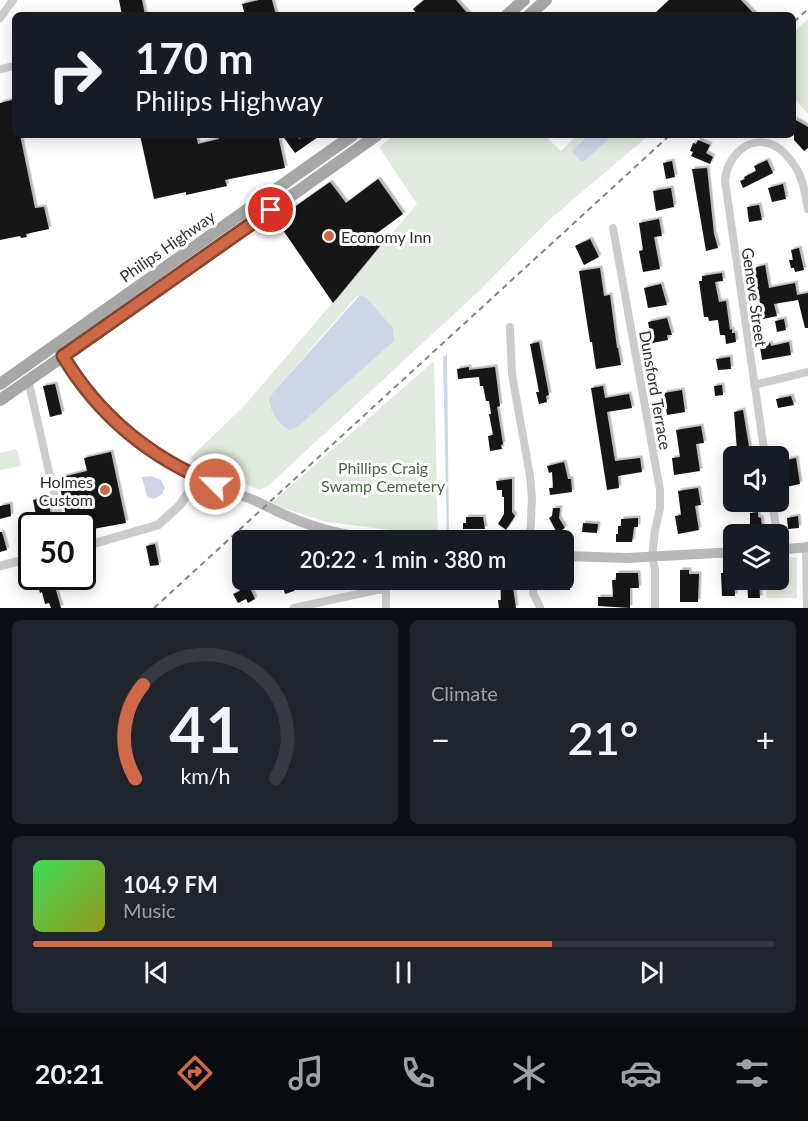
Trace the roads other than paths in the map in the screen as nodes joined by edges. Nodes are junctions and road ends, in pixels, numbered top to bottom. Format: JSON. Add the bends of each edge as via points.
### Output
{"nodes":[{"id":1,"x":13,"y":0,"type":"edge"},
{"id":2,"x":524,"y":0,"type":"edge"},
{"id":3,"x":546,"y":0,"type":"edge"},
{"id":4,"x":510,"y":12,"type":"edge"},
{"id":5,"x":532,"y":12,"type":"edge"},
{"id":6,"x":0,"y":18,"type":"edge"},
{"id":7,"x":349,"y":138,"type":"edge"},
{"id":8,"x":373,"y":138,"type":"edge"},
{"id":9,"x":278,"y":188,"type":"junction"},
{"id":10,"x":286,"y":200,"type":"junction"},
{"id":11,"x":808,"y":209,"type":"edge"},
{"id":12,"x":613,"y":228,"type":"dead end"},
{"id":13,"x":168,"y":266,"type":"junction"},
{"id":14,"x":177,"y":278,"type":"junction"},
{"id":15,"x":510,"y":327,"type":"dead end"},
{"id":16,"x":55,"y":344,"type":"junction"},
{"id":17,"x":63,"y":356,"type":"junction"},
{"id":18,"x":808,"y":372,"type":"edge"},
{"id":19,"x":28,"y":379,"type":"junction"},
{"id":20,"x":0,"y":384,"type":"edge"},
{"id":21,"x":754,"y":385,"type":"junction"},
{"id":22,"x":0,"y":400,"type":"edge"},
{"id":23,"x":763,"y":446,"type":"edge"},
{"id":24,"x":198,"y":478,"type":"junction"},
{"id":25,"x":58,"y":512,"type":"edge"},
{"id":26,"x":330,"y":530,"type":"edge"},
{"id":27,"x":530,"y":530,"type":"edge"},
{"id":28,"x":96,"y":543,"type":"edge"},
{"id":29,"x":789,"y":547,"type":"edge"},
{"id":30,"x":807,"y":547,"type":"edge"},
{"id":31,"x":723,"y":553,"type":"edge"},
{"id":32,"x":574,"y":556,"type":"edge"},
{"id":33,"x":652,"y":557,"type":"junction"},
{"id":34,"x":18,"y":562,"type":"edge"},
{"id":35,"x":0,"y":566,"type":"edge"},
{"id":36,"x":360,"y":590,"type":"edge"},
{"id":37,"x":386,"y":590,"type":"edge"},
{"id":38,"x":533,"y":590,"type":"edge"},
{"id":39,"x":540,"y":607,"type":"edge"},
{"id":40,"x":294,"y":608,"type":"edge"},
{"id":41,"x":386,"y":608,"type":"edge"},
{"id":42,"x":655,"y":608,"type":"edge"},
{"id":43,"x":807,"y":608,"type":"edge"}],
"edges":[{"from":1,"to":6,"type":"street"},
{"from":2,"to":4,"type":"main road"},
{"from":3,"to":5,"type":"main road"},
{"from":7,"to":9,"type":"main road","name":"Philips Highway"},
{"from":8,"to":10,"type":"main road","name":"Philips Highway"},
{"from":9,"to":10,"type":"street"},
{"from":9,"to":13,"type":"main road","name":"Philips Highway"},
{"from":10,"to":14,"type":"main road","name":"Philips Highway"},
{"from":11,"to":21,"type":"street","name":"Geneve Street","via":[[800,174],[773,145],[742,147],[728,162],[725,181]]},
{"from":12,"to":33,"type":"street","name":"Dunsford Terrace","via":[[660,490]]},
{"from":13,"to":14,"type":"street"},
{"from":13,"to":16,"type":"main road","name":"Philips Highway"},
{"from":14,"to":17,"type":"main road","name":"Philips Highway"},
{"from":15,"to":27,"type":"street","via":[[512,374],[530,476]]},
{"from":16,"to":17,"type":"main road"},
{"from":16,"to":20,"type":"main road","name":"Philips Highway"},
{"from":17,"to":19,"type":"main road","name":"Philips Highway"},
{"from":17,"to":24,"type":"main road","via":[[96,401],[126,432],[159,457]]},
{"from":18,"to":21,"type":"street"},
{"from":19,"to":22,"type":"main road","name":"Philips Highway"},
{"from":19,"to":25,"type":"street"},
{"from":21,"to":23,"type":"street","name":"Geneve Street"},
{"from":24,"to":26,"type":"main road"},
{"from":24,"to":28,"type":"street","via":[[180,505],[158,525]]},
{"from":29,"to":30,"type":"main road"},
{"from":30,"to":43,"type":"street"},
{"from":31,"to":33,"type":"main road"},
{"from":32,"to":33,"type":"main road"},
{"from":33,"to":42,"type":"street","name":"Dunsford Terrace"},
{"from":34,"to":35,"type":"street"},
{"from":36,"to":40,"type":"street"},
{"from":37,"to":41,"type":"street"},
{"from":38,"to":39,"type":"street"}]}
